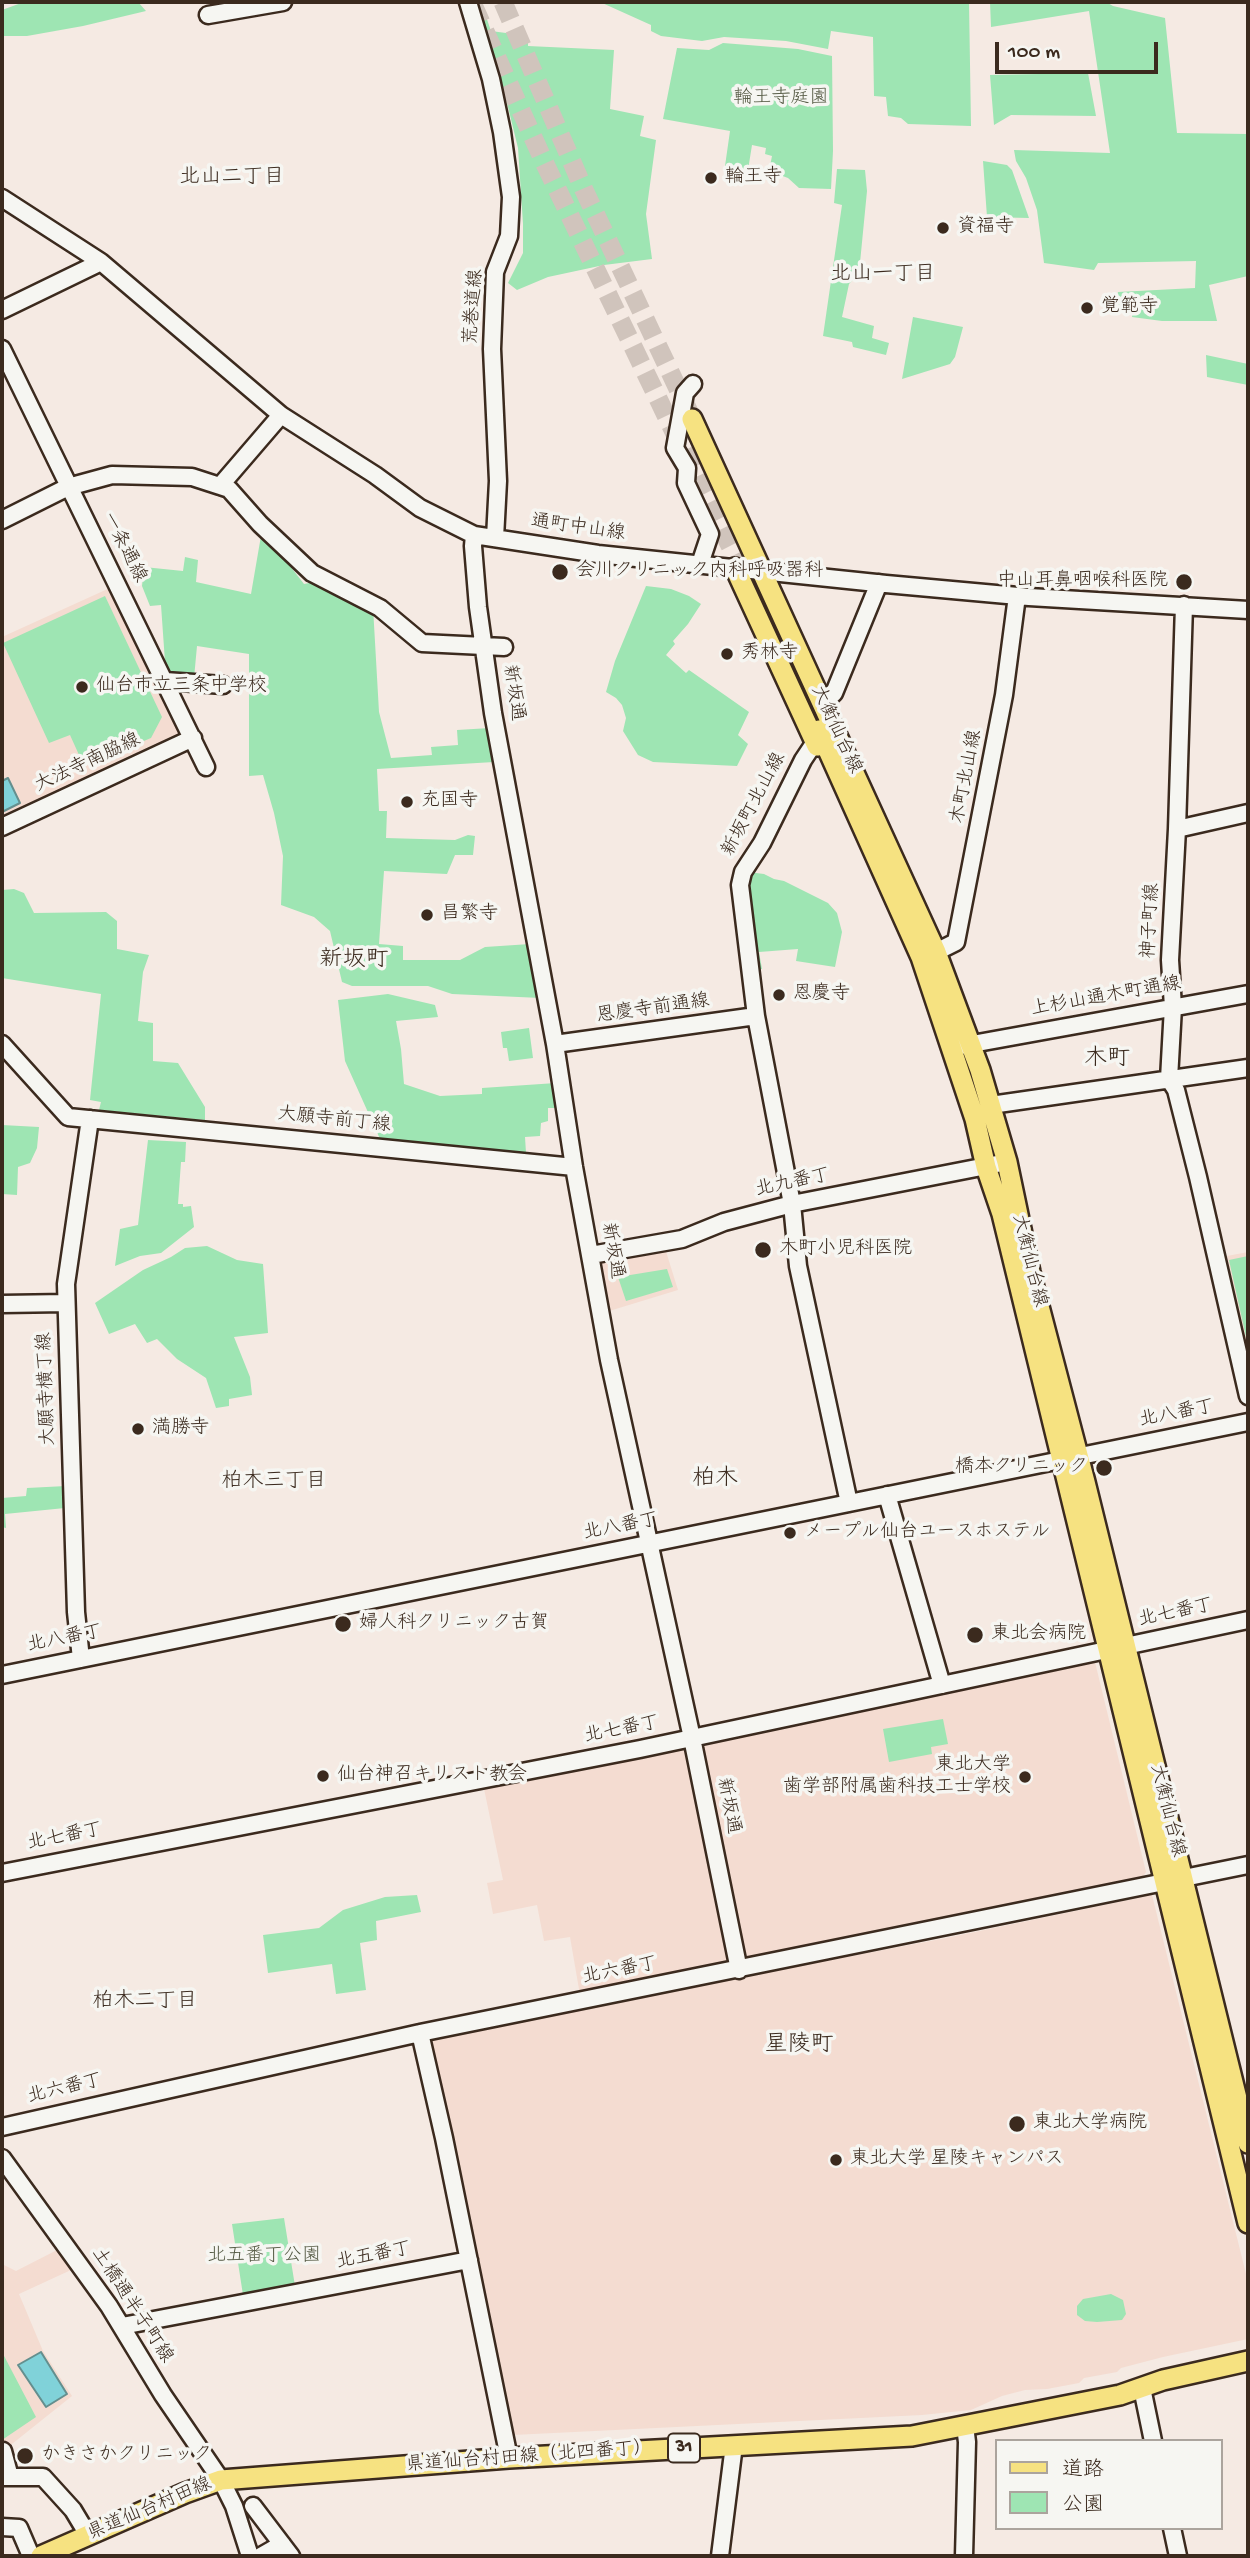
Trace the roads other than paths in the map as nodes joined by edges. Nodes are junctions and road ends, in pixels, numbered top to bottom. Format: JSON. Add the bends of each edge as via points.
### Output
{"nodes":[{"id":1,"x":283,"y":2,"type":"edge"},
{"id":2,"x":468,"y":2,"type":"edge"},
{"id":3,"x":208,"y":15,"type":"dead end"},
{"id":4,"x":2,"y":198,"type":"edge"},
{"id":5,"x":101,"y":262,"type":"junction"},
{"id":6,"x":2,"y":310,"type":"edge"},
{"id":7,"x":2,"y":349,"type":"edge"},
{"id":8,"x":694,"y":384,"type":"dead end"},
{"id":9,"x":281,"y":415,"type":"junction"},
{"id":10,"x":692,"y":419,"type":"tunnel mouth"},
{"id":11,"x":220,"y":486,"type":"junction"},
{"id":12,"x":68,"y":487,"type":"junction"},
{"id":13,"x":2,"y":520,"type":"edge"},
{"id":14,"x":474,"y":535,"type":"junction"},
{"id":15,"x":495,"y":538,"type":"junction"},
{"id":16,"x":700,"y":564,"type":"junction"},
{"id":17,"x":735,"y":568,"type":"junction"},
{"id":18,"x":761,"y":570,"type":"junction"},
{"id":19,"x":879,"y":583,"type":"junction"},
{"id":20,"x":1017,"y":596,"type":"junction"},
{"id":21,"x":1184,"y":605,"type":"junction"},
{"id":22,"x":1248,"y":610,"type":"edge"},
{"id":23,"x":484,"y":647,"type":"junction"},
{"id":24,"x":504,"y":647,"type":"dead end"},
{"id":25,"x":164,"y":681,"type":"junction"},
{"id":26,"x":223,"y":685,"type":"dead end"},
{"id":27,"x":822,"y":704,"type":"junction"},
{"id":28,"x":817,"y":736,"type":"junction"},
{"id":29,"x":193,"y":738,"type":"junction"},
{"id":30,"x":206,"y":766,"type":"dead end"},
{"id":31,"x":1248,"y":813,"type":"edge"},
{"id":32,"x":2,"y":828,"type":"edge"},
{"id":33,"x":1177,"y":829,"type":"junction"},
{"id":34,"x":936,"y":952,"type":"junction"},
{"id":35,"x":1248,"y":994,"type":"edge"},
{"id":36,"x":1172,"y":1007,"type":"junction"},
{"id":37,"x":756,"y":1016,"type":"junction"},
{"id":38,"x":2,"y":1044,"type":"edge"},
{"id":39,"x":555,"y":1044,"type":"junction"},
{"id":40,"x":961,"y":1046,"type":"junction"},
{"id":41,"x":1248,"y":1068,"type":"edge"},
{"id":42,"x":1169,"y":1079,"type":"junction"},
{"id":43,"x":991,"y":1105,"type":"junction"},
{"id":44,"x":90,"y":1119,"type":"junction"},
{"id":45,"x":1007,"y":1162,"type":"junction"},
{"id":46,"x":574,"y":1167,"type":"junction"},
{"id":47,"x":986,"y":1167,"type":"junction"},
{"id":48,"x":792,"y":1203,"type":"junction"},
{"id":49,"x":591,"y":1255,"type":"junction"},
{"id":50,"x":66,"y":1303,"type":"junction"},
{"id":51,"x":2,"y":1304,"type":"edge"},
{"id":52,"x":1248,"y":1396,"type":"edge"},
{"id":53,"x":1248,"y":1422,"type":"edge"},
{"id":54,"x":1070,"y":1458,"type":"junction"},
{"id":55,"x":887,"y":1496,"type":"junction"},
{"id":56,"x":849,"y":1503,"type":"junction"},
{"id":57,"x":650,"y":1544,"type":"junction"},
{"id":58,"x":1248,"y":1620,"type":"edge"},
{"id":59,"x":1117,"y":1648,"type":"junction"},
{"id":60,"x":81,"y":1658,"type":"junction"},
{"id":61,"x":2,"y":1675,"type":"edge"},
{"id":62,"x":942,"y":1685,"type":"junction"},
{"id":63,"x":692,"y":1738,"type":"junction"},
{"id":64,"x":1248,"y":1865,"type":"edge"},
{"id":65,"x":2,"y":1873,"type":"edge"},
{"id":66,"x":1174,"y":1880,"type":"junction"},
{"id":67,"x":739,"y":1970,"type":"junction"},
{"id":68,"x":420,"y":2033,"type":"junction"},
{"id":69,"x":1239,"y":2122,"type":"edge"},
{"id":70,"x":2,"y":2127,"type":"edge"},
{"id":71,"x":1248,"y":2143,"type":"edge"},
{"id":72,"x":2,"y":2158,"type":"edge"},
{"id":73,"x":1248,"y":2222,"type":"edge"},
{"id":74,"x":469,"y":2260,"type":"junction"},
{"id":75,"x":122,"y":2326,"type":"junction"},
{"id":76,"x":1248,"y":2361,"type":"edge"},
{"id":77,"x":1142,"y":2388,"type":"junction"},
{"id":78,"x":965,"y":2426,"type":"junction"},
{"id":79,"x":1153,"y":2439,"type":"edge"},
{"id":80,"x":734,"y":2445,"type":"junction"},
{"id":81,"x":3,"y":2451,"type":"edge"},
{"id":82,"x":509,"y":2458,"type":"junction"},
{"id":83,"x":6,"y":2477,"type":"edge"},
{"id":84,"x":221,"y":2480,"type":"junction"},
{"id":85,"x":253,"y":2507,"type":"dead end"},
{"id":86,"x":2,"y":2527,"type":"edge"},
{"id":87,"x":1172,"y":2530,"type":"edge"},
{"id":88,"x":88,"y":2535,"type":"junction"},
{"id":89,"x":286,"y":2550,"type":"edge"},
{"id":90,"x":32,"y":2556,"type":"edge"},
{"id":91,"x":41,"y":2556,"type":"edge"},
{"id":92,"x":250,"y":2556,"type":"edge"},
{"id":93,"x":261,"y":2556,"type":"edge"},
{"id":94,"x":720,"y":2556,"type":"edge"},
{"id":95,"x":964,"y":2556,"type":"edge"},
{"id":96,"x":1178,"y":2556,"type":"edge"}],
"edges":[{"from":1,"to":3,"type":"street"},
{"from":2,"to":15,"type":"street","name":"荒巻道線","via":[[494,92],[509,171],[509,236],[495,272],[492,349],[498,481]]},
{"from":4,"to":5,"type":"street","name":"通町中山線"},
{"from":5,"to":6,"type":"street"},
{"from":5,"to":9,"type":"street","name":"通町中山線"},
{"from":7,"to":12,"type":"street","name":"一条通線"},
{"from":8,"to":16,"type":"street","via":[[685,393],[675,448],[687,468],[685,483],[710,534]]},
{"from":9,"to":11,"type":"street"},
{"from":9,"to":14,"type":"street","name":"通町中山線","via":[[420,508]]},
{"from":10,"to":18,"type":"main road","name":"大衡仙台線"},
{"from":11,"to":12,"type":"street","via":[[192,477],[112,475]]},
{"from":11,"to":23,"type":"street","via":[[229,489],[312,573],[380,608],[422,643]]},
{"from":12,"to":13,"type":"street"},
{"from":12,"to":25,"type":"street","name":"一条通線"},
{"from":14,"to":15,"type":"street","name":"通町中山線"},
{"from":14,"to":23,"type":"street","name":"新坂通"},
{"from":15,"to":16,"type":"street","name":"通町中山線"},
{"from":16,"to":17,"type":"street","name":"通町中山線"},
{"from":17,"to":18,"type":"street","name":"通町中山線"},
{"from":17,"to":28,"type":"main road","name":"大衡仙台線"},
{"from":18,"to":19,"type":"street","name":"通町中山線"},
{"from":18,"to":27,"type":"main road","name":"大衡仙台線"},
{"from":19,"to":20,"type":"street","name":"通町中山線"},
{"from":19,"to":27,"type":"street","via":[[834,693]]},
{"from":20,"to":21,"type":"street","name":"通町中山線"},
{"from":20,"to":34,"type":"street","name":"木町北山線","via":[[1004,695],[957,942]]},
{"from":21,"to":22,"type":"street","name":"通町中山線"},
{"from":21,"to":33,"type":"street","name":"神子町線"},
{"from":23,"to":24,"type":"street"},
{"from":23,"to":39,"type":"street","name":"新坂通"},
{"from":25,"to":26,"type":"street"},
{"from":25,"to":29,"type":"street","name":"一条通線"},
{"from":27,"to":34,"type":"main road","name":"大衡仙台線"},
{"from":28,"to":37,"type":"street","name":"新坂町北山線","via":[[740,885]]},
{"from":28,"to":40,"type":"main road","name":"大衡仙台線","via":[[941,1018]]},
{"from":29,"to":30,"type":"street","name":"一条通線"},
{"from":29,"to":32,"type":"street","name":"大法寺南脇線"},
{"from":31,"to":33,"type":"street"},
{"from":33,"to":36,"type":"street","name":"神子町線"},
{"from":34,"to":40,"type":"main road","name":"大衡仙台線"},
{"from":35,"to":36,"type":"street","name":"上杉山通木町通線"},
{"from":36,"to":40,"type":"street","name":"上杉山通木町通線"},
{"from":36,"to":42,"type":"street","name":"神子町線"},
{"from":37,"to":39,"type":"street","name":"恩慶寺前通線"},
{"from":37,"to":48,"type":"street","name":"新坂町北山線"},
{"from":38,"to":44,"type":"street","name":"大願寺前丁線","via":[[68,1117]]},
{"from":39,"to":46,"type":"street","name":"新坂通"},
{"from":40,"to":43,"type":"main road","name":"大衡仙台線"},
{"from":40,"to":47,"type":"main road","name":"大衡仙台線"},
{"from":41,"to":42,"type":"street"},
{"from":42,"to":43,"type":"street"},
{"from":42,"to":52,"type":"street","name":"神子町線","via":[[1176,1090]]},
{"from":43,"to":45,"type":"main road","name":"大衡仙台線"},
{"from":44,"to":46,"type":"street","name":"大願寺前丁線"},
{"from":44,"to":50,"type":"street","name":"大願寺横丁線"},
{"from":45,"to":47,"type":"street","name":"北九番丁"},
{"from":45,"to":54,"type":"main road","name":"大衡仙台線"},
{"from":46,"to":49,"type":"street","name":"新坂通"},
{"from":47,"to":48,"type":"street","name":"北九番丁"},
{"from":47,"to":54,"type":"main road","name":"大衡仙台線"},
{"from":48,"to":49,"type":"street","name":"北九番丁","via":[[682,1238]]},
{"from":48,"to":56,"type":"street","name":"新坂町北山線","via":[[798,1266]]},
{"from":49,"to":57,"type":"street","name":"新坂通","via":[[623,1430]]},
{"from":50,"to":51,"type":"street"},
{"from":50,"to":60,"type":"street","name":"大願寺横丁線"},
{"from":53,"to":54,"type":"street","name":"北八番丁"},
{"from":54,"to":55,"type":"street","name":"北八番丁"},
{"from":54,"to":59,"type":"main road","name":"大衡仙台線"},
{"from":55,"to":56,"type":"street","name":"北八番丁"},
{"from":55,"to":62,"type":"street"},
{"from":56,"to":57,"type":"street","name":"北八番丁"},
{"from":57,"to":60,"type":"street","name":"北八番丁"},
{"from":57,"to":63,"type":"street","name":"新坂通"},
{"from":58,"to":59,"type":"street","name":"北七番丁"},
{"from":59,"to":62,"type":"street","name":"北七番丁"},
{"from":59,"to":66,"type":"main road","name":"大衡仙台線"},
{"from":60,"to":61,"type":"street","name":"北八番丁"},
{"from":62,"to":63,"type":"street","name":"北七番丁"},
{"from":63,"to":65,"type":"street","name":"北七番丁"},
{"from":63,"to":67,"type":"street","name":"新坂通"},
{"from":64,"to":66,"type":"street","name":"北六番丁"},
{"from":66,"to":67,"type":"street","name":"北六番丁"},
{"from":66,"to":69,"type":"main road","name":"大衡仙台線"},
{"from":67,"to":68,"type":"street","name":"北六番丁"},
{"from":68,"to":70,"type":"street","name":"北六番丁"},
{"from":68,"to":74,"type":"street"},
{"from":69,"to":71,"type":"main road","name":"大衡仙台線"},
{"from":69,"to":73,"type":"main road","name":"大衡仙台線"},
{"from":72,"to":75,"type":"street","name":"土橋通半子町線"},
{"from":74,"to":75,"type":"street","name":"北五番丁"},
{"from":74,"to":82,"type":"street"},
{"from":75,"to":84,"type":"street","name":"土橋通半子町線"},
{"from":76,"to":77,"type":"main road","name":"県道仙台村田線（北四番丁）","number":"31"},
{"from":77,"to":78,"type":"main road","name":"県道仙台村田線（北四番丁）","number":"31"},
{"from":77,"to":79,"type":"street"},
{"from":78,"to":80,"type":"main road","name":"県道仙台村田線（北四番丁）","number":"31","via":[[912,2436]]},
{"from":78,"to":95,"type":"street"},
{"from":80,"to":82,"type":"main road","name":"県道仙台村田線（北四番丁）","number":"31"},
{"from":80,"to":94,"type":"street"},
{"from":81,"to":83,"type":"street"},
{"from":82,"to":84,"type":"main road","name":"県道仙台村田線（北四番丁）","number":"31"},
{"from":83,"to":88,"type":"street","via":[[43,2477]]},
{"from":84,"to":88,"type":"main road","name":"県道仙台村田線","number":"31"},
{"from":84,"to":92,"type":"street","name":"土橋通半子町線"},
{"from":85,"to":89,"type":"street"},
{"from":86,"to":90,"type":"street","via":[[19,2528]]},
{"from":87,"to":96,"type":"street"},
{"from":88,"to":91,"type":"main road","name":"県道仙台村田線","number":"31"},
{"from":89,"to":93,"type":"street"}]}
